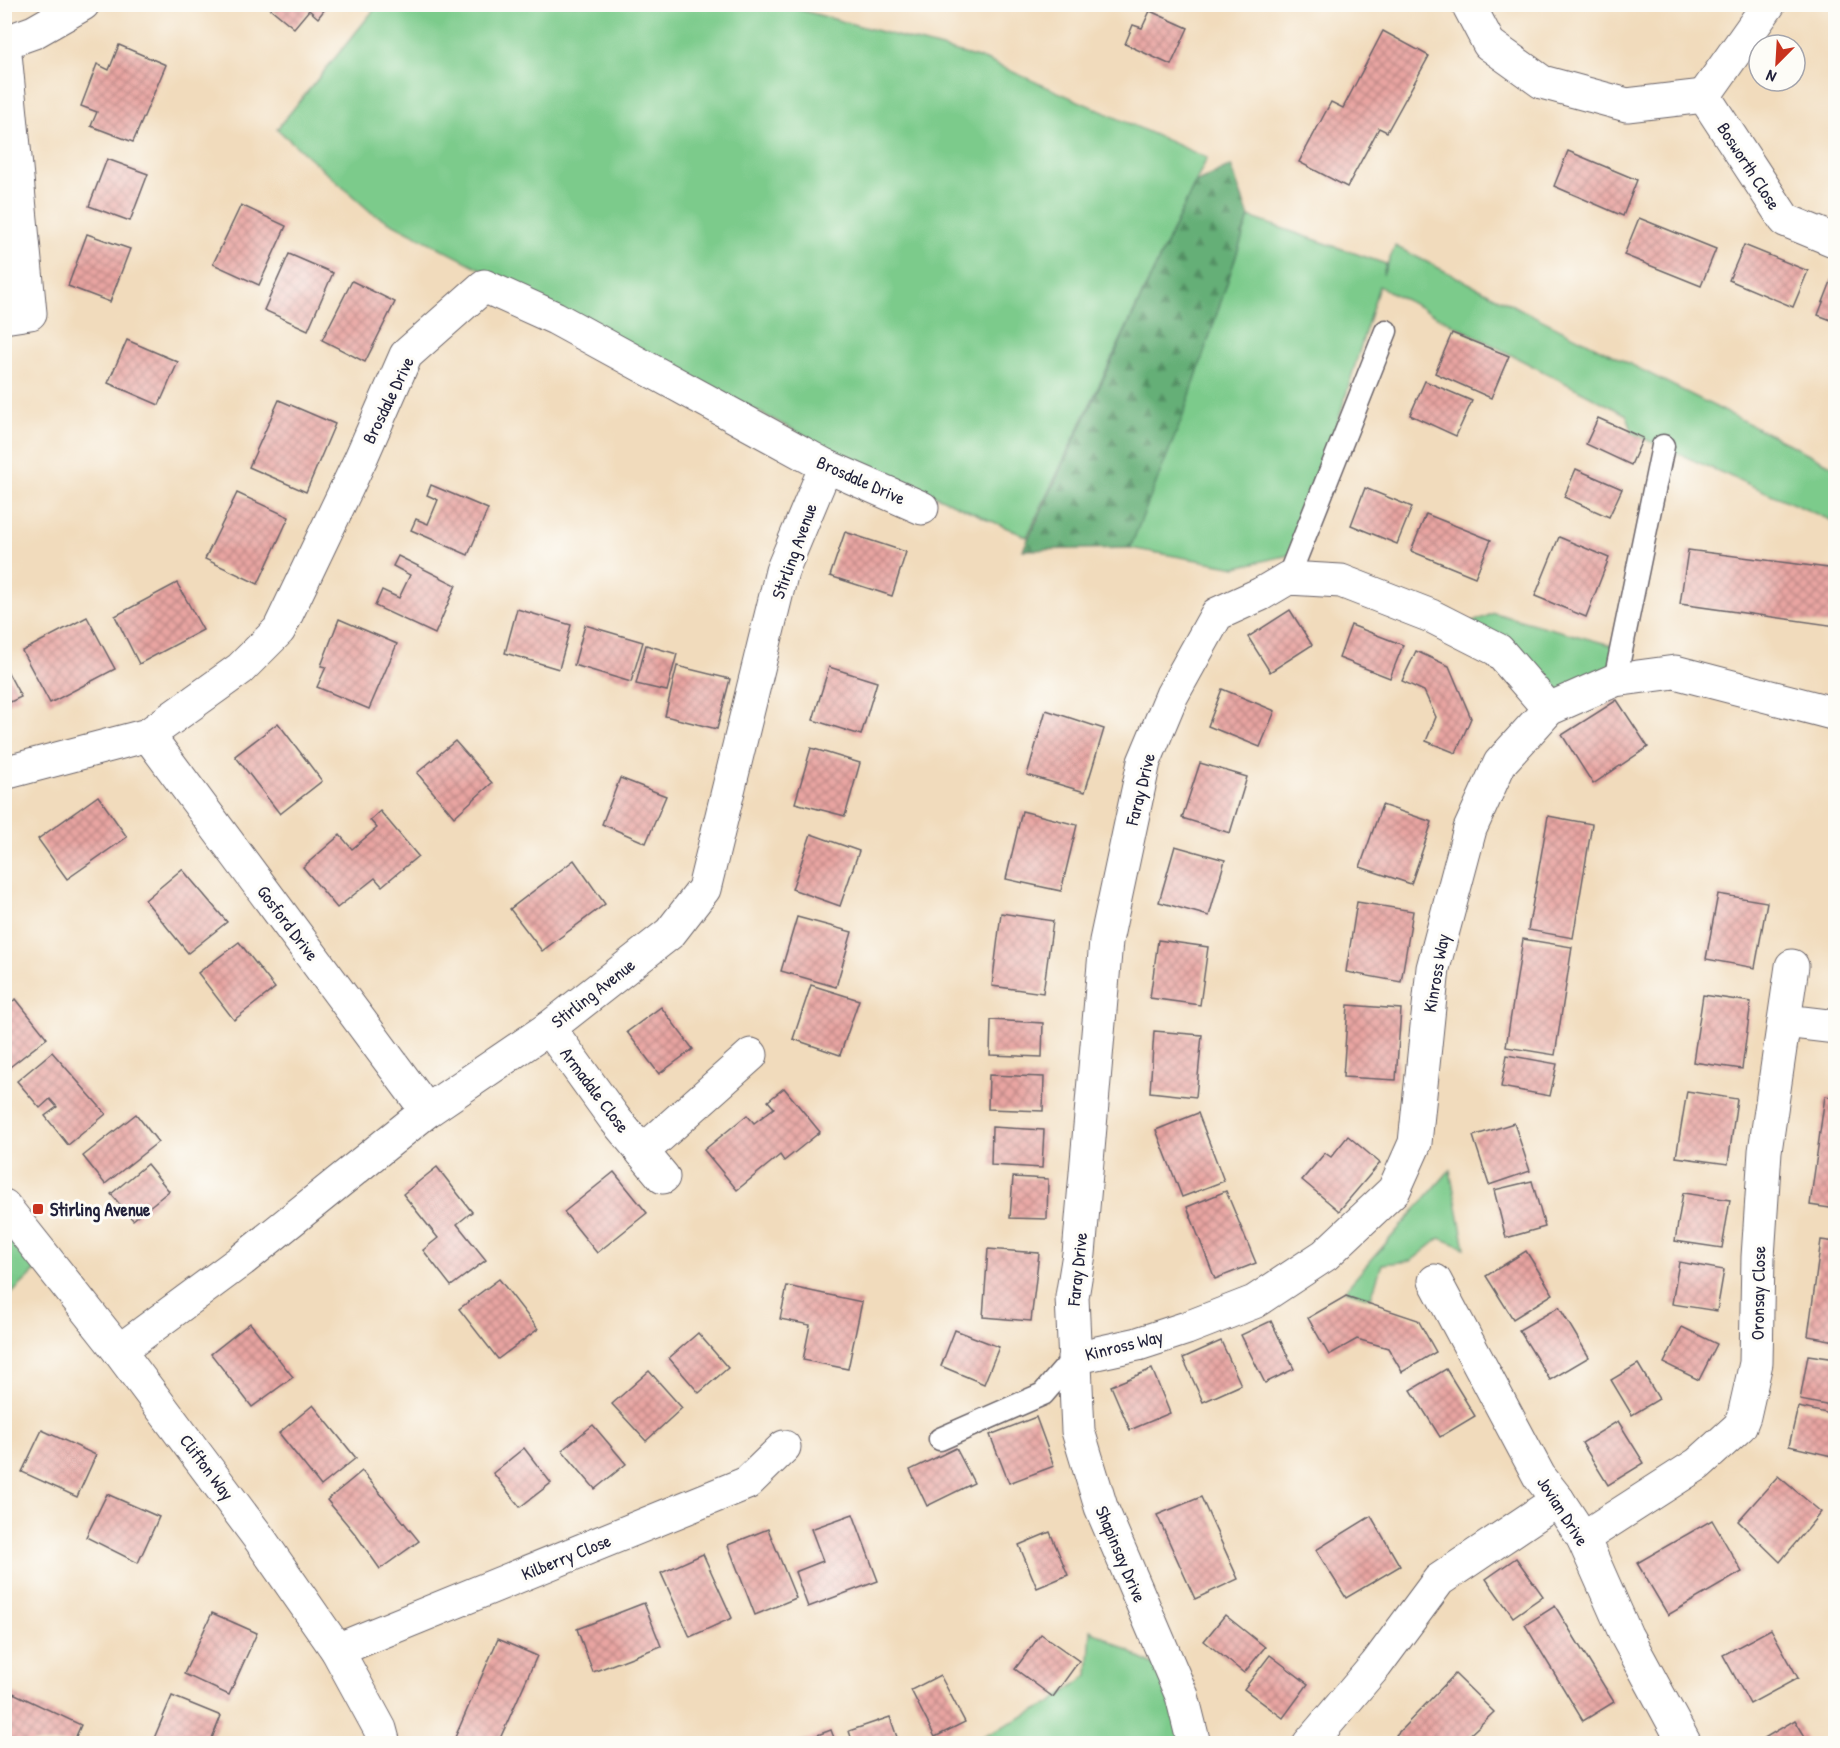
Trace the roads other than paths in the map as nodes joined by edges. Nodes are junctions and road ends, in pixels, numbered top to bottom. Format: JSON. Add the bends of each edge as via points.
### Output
{"nodes":[{"id":1,"x":83,"y":4,"type":"edge"},
{"id":2,"x":1468,"y":4,"type":"edge"},
{"id":3,"x":1769,"y":4,"type":"edge"},
{"id":4,"x":5,"y":43,"type":"edge"},
{"id":5,"x":1704,"y":96,"type":"junction"},
{"id":6,"x":1836,"y":241,"type":"edge"},
{"id":7,"x":4,"y":317,"type":"edge"},
{"id":8,"x":1386,"y":331,"type":"dead end"},
{"id":9,"x":1663,"y":446,"type":"dead end"},
{"id":10,"x":826,"y":466,"type":"junction"},
{"id":11,"x":922,"y":508,"type":"dead end"},
{"id":12,"x":1288,"y":578,"type":"junction"},
{"id":13,"x":1615,"y":680,"type":"junction"},
{"id":14,"x":1549,"y":709,"type":"junction"},
{"id":15,"x":1836,"y":714,"type":"edge"},
{"id":16,"x":148,"y":735,"type":"junction"},
{"id":17,"x":4,"y":773,"type":"edge"},
{"id":18,"x":1792,"y":966,"type":"dead end"},
{"id":19,"x":1785,"y":1021,"type":"junction"},
{"id":20,"x":1836,"y":1027,"type":"edge"},
{"id":21,"x":549,"y":1028,"type":"junction"},
{"id":22,"x":752,"y":1055,"type":"dead end"},
{"id":23,"x":427,"y":1111,"type":"junction"},
{"id":24,"x":642,"y":1152,"type":"junction"},
{"id":25,"x":663,"y":1177,"type":"dead end"},
{"id":26,"x":4,"y":1206,"type":"edge"},
{"id":27,"x":1435,"y":1281,"type":"dead end"},
{"id":28,"x":119,"y":1351,"type":"junction"},
{"id":29,"x":1074,"y":1358,"type":"junction"},
{"id":30,"x":940,"y":1439,"type":"dead end"},
{"id":31,"x":783,"y":1447,"type":"dead end"},
{"id":32,"x":1558,"y":1500,"type":"junction"},
{"id":33,"x":1583,"y":1538,"type":"junction"},
{"id":34,"x":338,"y":1650,"type":"junction"},
{"id":35,"x":384,"y":1743,"type":"edge"},
{"id":36,"x":1194,"y":1743,"type":"edge"},
{"id":37,"x":1309,"y":1743,"type":"edge"},
{"id":38,"x":1685,"y":1743,"type":"edge"}],
"edges":[{"from":1,"to":4,"type":"street","via":[[34,32]]},
{"from":2,"to":5,"type":"street","via":[[1489,44],[1542,82],[1627,105]]},
{"from":3,"to":5,"type":"street"},
{"from":4,"to":7,"type":"street","via":[[30,313]]},
{"from":5,"to":6,"type":"street","name":"Bosworth Close","via":[[1785,220]]},
{"from":8,"to":12,"type":"lane"},
{"from":9,"to":13,"type":"lane"},
{"from":10,"to":11,"type":"street","name":"Brosdale Drive"},
{"from":10,"to":16,"type":"street","name":"Brosdale Drive","via":[[555,318],[484,286],[406,355],[279,630],[240,669]]},
{"from":10,"to":21,"type":"street","name":"Stirling Avenue","via":[[782,571],[704,889],[670,933]]},
{"from":12,"to":14,"type":"street","via":[[1341,581],[1440,620],[1498,650]]},
{"from":12,"to":29,"type":"street","name":"Faray Drive","via":[[1217,614],[1172,695],[1144,762],[1106,941],[1072,1297]]},
{"from":13,"to":14,"type":"street","name":"Kinross Way"},
{"from":13,"to":15,"type":"street","name":"Kinross Way","via":[[1675,672]]},
{"from":14,"to":29,"type":"street","name":"Kinross Way","via":[[1500,763],[1470,829],[1433,968],[1415,1143],[1394,1190],[1325,1254],[1254,1302],[1138,1344]]},
{"from":16,"to":17,"type":"street","name":"Brosdale Drive"},
{"from":16,"to":23,"type":"street","name":"Gosford Drive"},
{"from":18,"to":19,"type":"street","name":"Oronsay Close"},
{"from":19,"to":20,"type":"street"},
{"from":19,"to":33,"type":"street","name":"Oronsay Close","via":[[1765,1151],[1756,1363],[1744,1416],[1740,1426],[1698,1464]]},
{"from":21,"to":23,"type":"street","name":"Stirling Avenue"},
{"from":21,"to":24,"type":"street","name":"Armadale Close"},
{"from":22,"to":24,"type":"street","name":"Armadale Close"},
{"from":23,"to":28,"type":"street","name":"Stirling Avenue","via":[[242,1260]]},
{"from":24,"to":25,"type":"street","name":"Armadale Close"},
{"from":26,"to":28,"type":"street","name":"Clifton Way"},
{"from":27,"to":32,"type":"street","name":"Jovian Drive","via":[[1539,1476]]},
{"from":28,"to":34,"type":"street","name":"Clifton Way","via":[[236,1505]]},
{"from":29,"to":30,"type":"lane","via":[[1042,1394]]},
{"from":29,"to":36,"type":"street","name":"Shapinsay Drive","via":[[1078,1431],[1101,1507],[1182,1696]]},
{"from":31,"to":34,"type":"street","name":"Kilberry Close","via":[[747,1482]]},
{"from":32,"to":33,"type":"street","name":"Jovian Drive"},
{"from":32,"to":37,"type":"street","via":[[1439,1580],[1376,1665]]},
{"from":33,"to":38,"type":"street","name":"Jovian Drive","via":[[1626,1635]]},
{"from":34,"to":35,"type":"street","name":"Clifton Way"}]}
